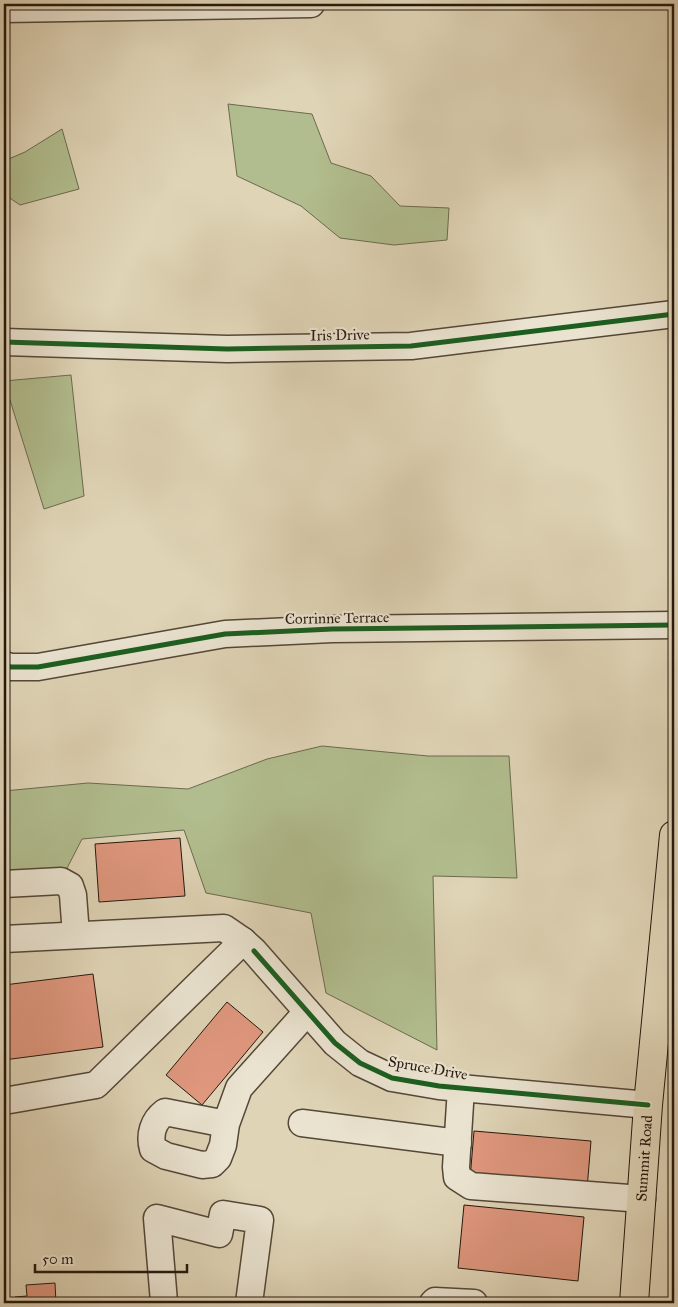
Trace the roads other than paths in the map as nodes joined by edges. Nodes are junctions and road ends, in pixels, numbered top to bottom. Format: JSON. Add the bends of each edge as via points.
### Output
{"nodes":[{"id":1,"x":311,"y":4,"type":"edge"},
{"id":2,"x":4,"y":9,"type":"edge"},
{"id":3,"x":674,"y":314,"type":"edge"},
{"id":4,"x":4,"y":342,"type":"edge"},
{"id":5,"x":674,"y":625,"type":"edge"},
{"id":6,"x":4,"y":665,"type":"edge"},
{"id":7,"x":674,"y":835,"type":"edge"},
{"id":8,"x":4,"y":884,"type":"edge"},
{"id":9,"x":76,"y":935,"type":"junction"},
{"id":10,"x":4,"y":939,"type":"edge"},
{"id":11,"x":248,"y":946,"type":"junction"},
{"id":12,"x":307,"y":1012,"type":"junction"},
{"id":13,"x":461,"y":1088,"type":"junction"},
{"id":14,"x":4,"y":1101,"type":"edge"},
{"id":15,"x":648,"y":1105,"type":"junction"},
{"id":16,"x":302,"y":1123,"type":"dead end"},
{"id":17,"x":226,"y":1124,"type":"dead end"},
{"id":18,"x":458,"y":1143,"type":"junction"},
{"id":19,"x":642,"y":1200,"type":"junction"},
{"id":20,"x":162,"y":1303,"type":"edge"},
{"id":21,"x":249,"y":1303,"type":"edge"},
{"id":22,"x":434,"y":1303,"type":"edge"},
{"id":23,"x":474,"y":1303,"type":"edge"},
{"id":24,"x":634,"y":1303,"type":"edge"}],
"edges":[{"from":1,"to":2,"type":"street"},
{"from":3,"to":4,"type":"street","name":"Iris Drive","via":[[412,346],[227,349]]},
{"from":5,"to":6,"type":"street","name":"Corrinne Terrace","via":[[332,629],[225,634],[38,667]]},
{"from":7,"to":15,"type":"main road","name":"Summit Road"},
{"from":8,"to":9,"type":"street","via":[[61,881],[70,886]]},
{"from":9,"to":10,"type":"street","name":"Spruce Drive"},
{"from":9,"to":11,"type":"street","name":"Spruce Drive","via":[[224,928]]},
{"from":11,"to":12,"type":"street","name":"Spruce Drive"},
{"from":11,"to":14,"type":"street","via":[[96,1085]]},
{"from":12,"to":13,"type":"street","name":"Spruce Drive","via":[[335,1043],[360,1063],[392,1078]]},
{"from":12,"to":17,"type":"street","via":[[238,1088]]},
{"from":13,"to":15,"type":"street","name":"Spruce Drive"},
{"from":13,"to":18,"type":"street"},
{"from":15,"to":19,"type":"main road","name":"Summit Road"},
{"from":16,"to":18,"type":"street"},
{"from":18,"to":19,"type":"street","via":[[457,1177],[472,1186]]},
{"from":19,"to":24,"type":"main road","name":"Summit Road"},
{"from":20,"to":21,"type":"street","via":[[158,1218],[219,1234],[223,1214],[260,1220]]},
{"from":22,"to":23,"type":"street"}]}
